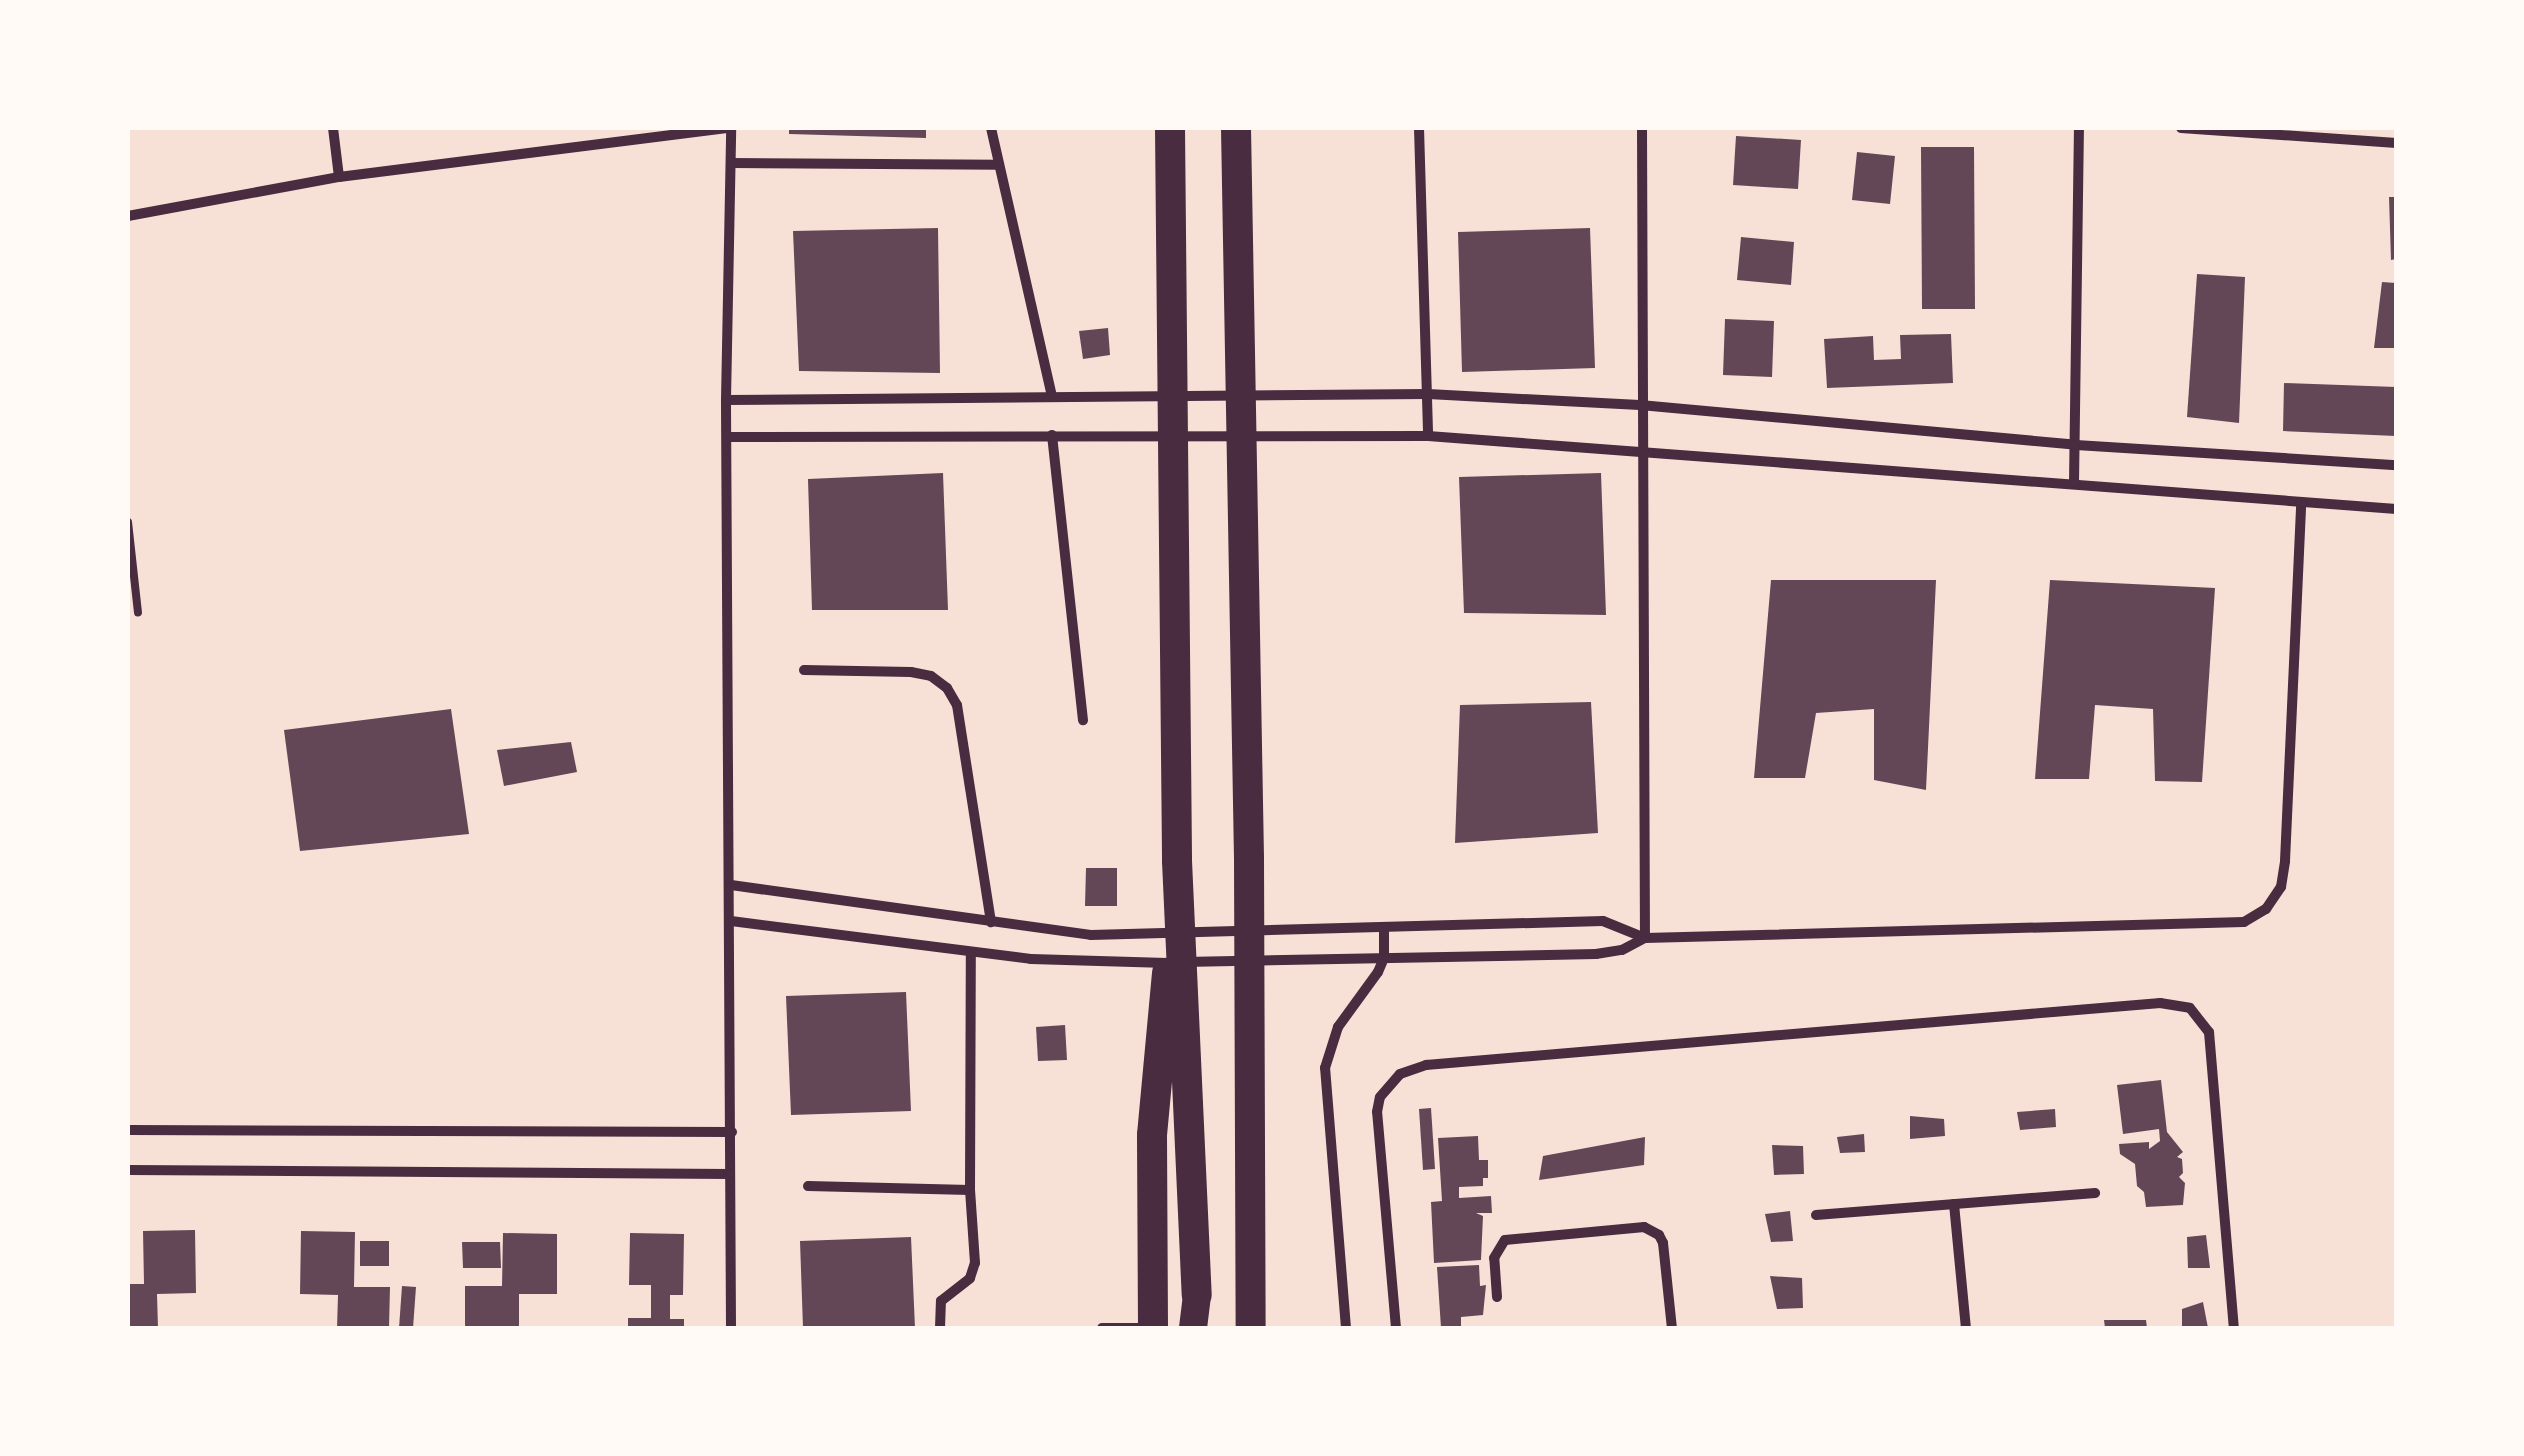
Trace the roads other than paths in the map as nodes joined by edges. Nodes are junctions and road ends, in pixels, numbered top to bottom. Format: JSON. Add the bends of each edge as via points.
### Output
{"nodes":[{"id":1,"x":333,"y":128,"type":"edge"},
{"id":2,"x":730,"y":128,"type":"edge"},
{"id":3,"x":991,"y":128,"type":"edge"},
{"id":4,"x":1236,"y":128,"type":"edge"},
{"id":5,"x":1418,"y":128,"type":"edge"},
{"id":6,"x":1642,"y":128,"type":"edge"},
{"id":7,"x":2080,"y":128,"type":"edge"},
{"id":8,"x":2181,"y":128,"type":"edge"},
{"id":9,"x":1169,"y":130,"type":"edge"},
{"id":10,"x":2396,"y":143,"type":"edge"},
{"id":11,"x":731,"y":163,"type":"junction"},
{"id":12,"x":1000,"y":165,"type":"junction"},
{"id":13,"x":338,"y":177,"type":"junction"},
{"id":14,"x":128,"y":216,"type":"edge"},
{"id":15,"x":1428,"y":394,"type":"junction"},
{"id":16,"x":1052,"y":396,"type":"junction"},
{"id":17,"x":726,"y":400,"type":"junction"},
{"id":18,"x":1640,"y":405,"type":"junction"},
{"id":19,"x":1052,"y":435,"type":"junction"},
{"id":20,"x":1428,"y":436,"type":"junction"},
{"id":21,"x":726,"y":438,"type":"junction"},
{"id":22,"x":2076,"y":445,"type":"junction"},
{"id":23,"x":1642,"y":450,"type":"junction"},
{"id":24,"x":2396,"y":465,"type":"edge"},
{"id":25,"x":2074,"y":483,"type":"junction"},
{"id":26,"x":2301,"y":502,"type":"junction"},
{"id":27,"x":2396,"y":509,"type":"edge"},
{"id":28,"x":128,"y":522,"type":"edge"},
{"id":29,"x":138,"y":612,"type":"dead end"},
{"id":30,"x":804,"y":670,"type":"dead end"},
{"id":31,"x":1083,"y":720,"type":"dead end"},
{"id":32,"x":1177,"y":861,"type":"junction"},
{"id":33,"x":731,"y":885,"type":"junction"},
{"id":34,"x":731,"y":921,"type":"junction"},
{"id":35,"x":991,"y":922,"type":"junction"},
{"id":36,"x":1384,"y":927,"type":"junction"},
{"id":37,"x":1645,"y":938,"type":"junction"},
{"id":38,"x":971,"y":952,"type":"junction"},
{"id":39,"x":1384,"y":958,"type":"junction"},
{"id":40,"x":128,"y":1130,"type":"edge"},
{"id":41,"x":732,"y":1132,"type":"junction"},
{"id":42,"x":128,"y":1170,"type":"edge"},
{"id":43,"x":730,"y":1174,"type":"junction"},
{"id":44,"x":808,"y":1186,"type":"dead end"},
{"id":45,"x":970,"y":1190,"type":"junction"},
{"id":46,"x":2095,"y":1192,"type":"dead end"},
{"id":47,"x":1954,"y":1204,"type":"junction"},
{"id":48,"x":1816,"y":1215,"type":"dead end"},
{"id":49,"x":1197,"y":1296,"type":"joint"},
{"id":50,"x":1497,"y":1297,"type":"dead end"},
{"id":51,"x":731,"y":1328,"type":"edge"},
{"id":52,"x":940,"y":1328,"type":"edge"},
{"id":53,"x":1102,"y":1328,"type":"edge"},
{"id":54,"x":1153,"y":1328,"type":"edge"},
{"id":55,"x":1162,"y":1328,"type":"edge"},
{"id":56,"x":1193,"y":1328,"type":"edge"},
{"id":57,"x":1250,"y":1328,"type":"edge"},
{"id":58,"x":1346,"y":1328,"type":"edge"},
{"id":59,"x":1396,"y":1328,"type":"edge"},
{"id":60,"x":1672,"y":1328,"type":"edge"},
{"id":61,"x":1966,"y":1328,"type":"edge"},
{"id":62,"x":2234,"y":1328,"type":"edge"}],
"edges":[{"from":1,"to":13,"type":"street"},
{"from":2,"to":11,"type":"street"},
{"from":2,"to":13,"type":"street"},
{"from":3,"to":12,"type":"street"},
{"from":4,"to":57,"type":"highway"},
{"from":5,"to":15,"type":"street"},
{"from":6,"to":18,"type":"street"},
{"from":7,"to":22,"type":"street"},
{"from":8,"to":10,"type":"street"},
{"from":9,"to":32,"type":"highway"},
{"from":11,"to":12,"type":"street"},
{"from":11,"to":17,"type":"street"},
{"from":12,"to":16,"type":"street"},
{"from":13,"to":14,"type":"street"},
{"from":15,"to":16,"type":"street"},
{"from":15,"to":18,"type":"street"},
{"from":15,"to":20,"type":"street"},
{"from":16,"to":17,"type":"street"},
{"from":17,"to":21,"type":"street"},
{"from":18,"to":22,"type":"street"},
{"from":18,"to":23,"type":"street"},
{"from":19,"to":20,"type":"street"},
{"from":19,"to":21,"type":"street"},
{"from":19,"to":31,"type":"street"},
{"from":20,"to":23,"type":"street"},
{"from":21,"to":33,"type":"street"},
{"from":22,"to":24,"type":"street"},
{"from":22,"to":25,"type":"street"},
{"from":23,"to":25,"type":"street"},
{"from":23,"to":37,"type":"street"},
{"from":25,"to":26,"type":"street"},
{"from":26,"to":27,"type":"street"},
{"from":26,"to":37,"type":"street","via":[[2286,861],[2281,887],[2266,909],[2244,922],[2217,926]]},
{"from":28,"to":29,"type":"lane"},
{"from":30,"to":35,"type":"street","via":[[911,672],[947,688],[957,705]]},
{"from":32,"to":49,"type":"highway"},
{"from":32,"to":54,"type":"highway","via":[[1152,1134]]},
{"from":33,"to":34,"type":"street"},
{"from":33,"to":35,"type":"street"},
{"from":34,"to":38,"type":"street"},
{"from":34,"to":41,"type":"street"},
{"from":35,"to":36,"type":"street","via":[[1092,935]]},
{"from":36,"to":37,"type":"street","via":[[1603,921]]},
{"from":36,"to":39,"type":"street"},
{"from":37,"to":39,"type":"street","via":[[1596,954]]},
{"from":38,"to":39,"type":"street","via":[[1087,962]]},
{"from":38,"to":45,"type":"street"},
{"from":39,"to":58,"type":"street","via":[[1338,1028],[1325,1068]]},
{"from":40,"to":41,"type":"street"},
{"from":41,"to":43,"type":"street"},
{"from":42,"to":43,"type":"street"},
{"from":43,"to":51,"type":"street"},
{"from":44,"to":45,"type":"street"},
{"from":45,"to":52,"type":"street","via":[[974,1271],[941,1300]]},
{"from":46,"to":47,"type":"street"},
{"from":47,"to":48,"type":"street"},
{"from":47,"to":61,"type":"street"},
{"from":49,"to":56,"type":"highway"},
{"from":50,"to":60,"type":"street","via":[[1494,1258],[1505,1240],[1644,1227],[1663,1243]]},
{"from":53,"to":55,"type":"street"},
{"from":59,"to":62,"type":"street","via":[[1376,1112],[1400,1074],[1426,1065],[2160,1003],[2190,1008],[2209,1032]]}]}
